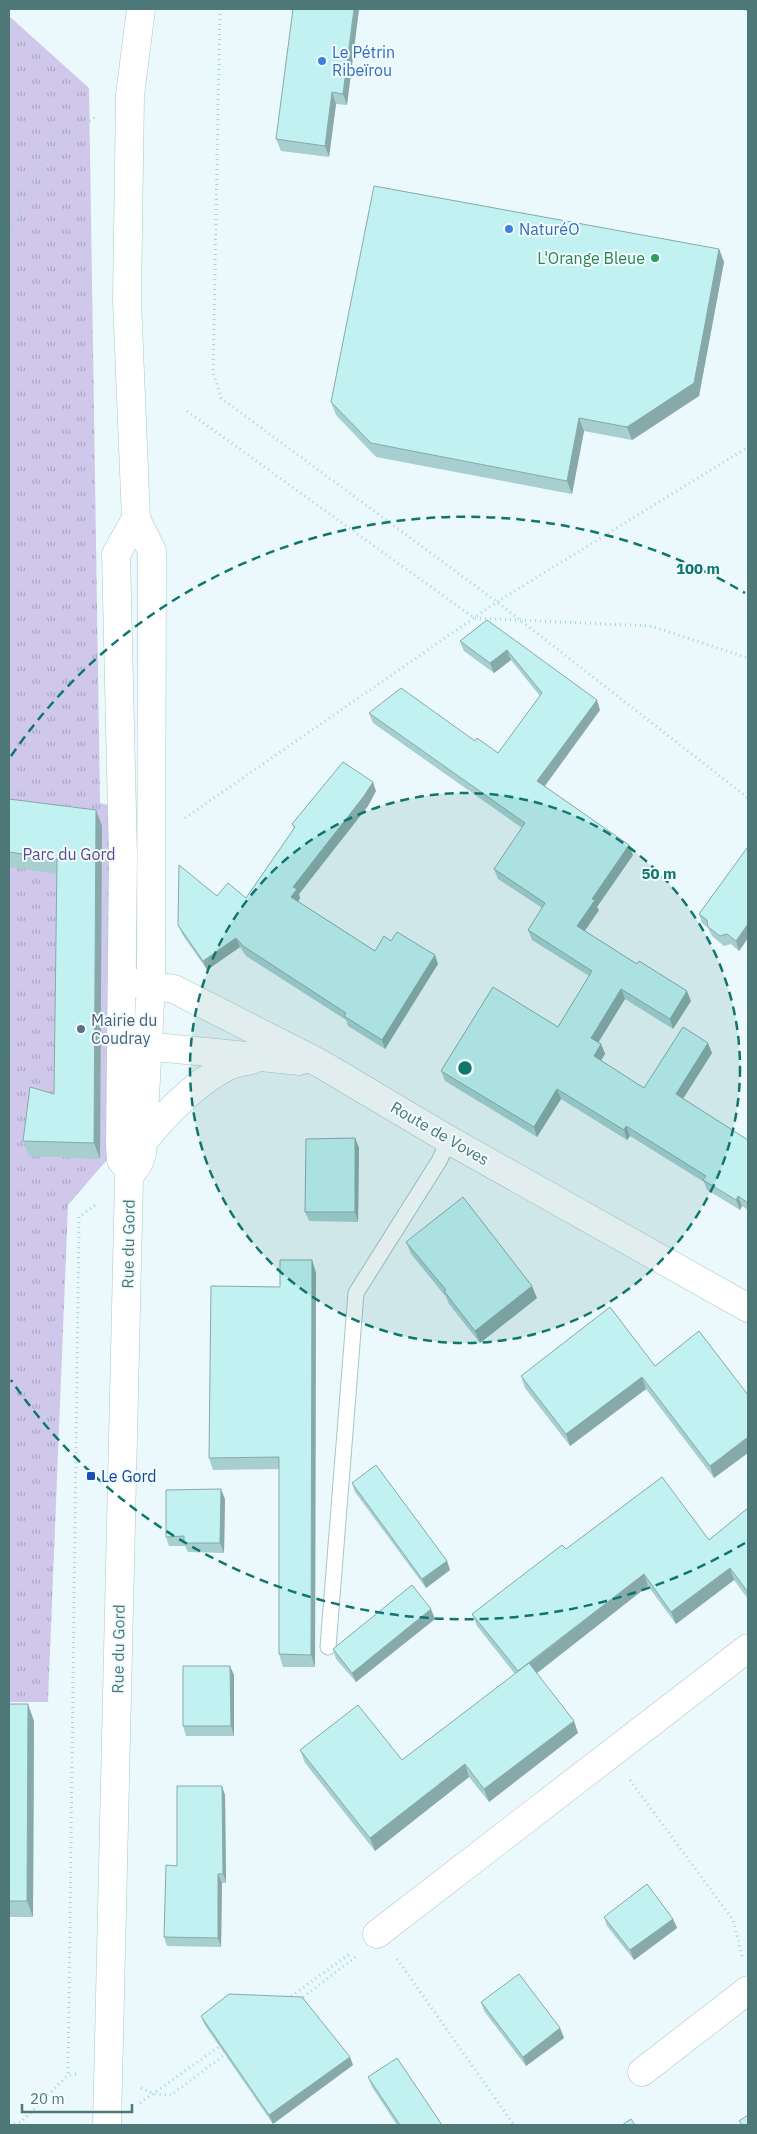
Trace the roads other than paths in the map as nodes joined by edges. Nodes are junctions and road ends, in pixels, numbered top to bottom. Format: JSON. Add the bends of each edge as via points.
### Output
{"nodes":[{"id":1,"x":141,"y":9,"type":"edge"},
{"id":2,"x":136,"y":519,"type":"junction"},
{"id":3,"x":123,"y":981,"type":"junction"},
{"id":4,"x":151,"y":984,"type":"junction"},
{"id":5,"x":130,"y":1036,"type":"junction"},
{"id":6,"x":266,"y":1056,"type":"junction"},
{"id":7,"x":321,"y":1064,"type":"junction"},
{"id":8,"x":449,"y":1140,"type":"junction"},
{"id":9,"x":131,"y":1143,"type":"junction"},
{"id":10,"x":748,"y":1308,"type":"edge"},
{"id":11,"x":328,"y":1648,"type":"dead end"},
{"id":12,"x":748,"y":1648,"type":"edge"},
{"id":13,"x":379,"y":1936,"type":"road end"},
{"id":14,"x":747,"y":1979,"type":"edge"},
{"id":15,"x":642,"y":2072,"type":"dead end"},
{"id":16,"x":107,"y":2125,"type":"edge"}],
"edges":[{"from":1,"to":2,"type":"main road","via":[[130,95],[127,300]]},
{"from":2,"to":3,"type":"main road","via":[[116,554]]},
{"from":2,"to":4,"type":"main road","via":[[152,551]]},
{"from":3,"to":4,"type":"main road","name":"Route de Voves"},
{"from":3,"to":5,"type":"main road"},
{"from":4,"to":5,"type":"main road"},
{"from":4,"to":7,"type":"main road","name":"Route de Voves","via":[[174,989]]},
{"from":5,"to":6,"type":"main road","via":[[218,1054]]},
{"from":5,"to":9,"type":"main road","name":"Rue du Gord"},
{"from":6,"to":7,"type":"main road"},
{"from":6,"to":9,"type":"main road","via":[[227,1066],[193,1090]]},
{"from":7,"to":8,"type":"main road","name":"Route de Voves"},
{"from":8,"to":10,"type":"main road","name":"Route de Voves"},
{"from":8,"to":11,"type":"lane","via":[[356,1293]]},
{"from":9,"to":16,"type":"main road","name":"Rue du Gord","via":[[141,1160],[130,1176]]},
{"from":12,"to":13,"type":"main road"},
{"from":14,"to":15,"type":"main road"}]}
